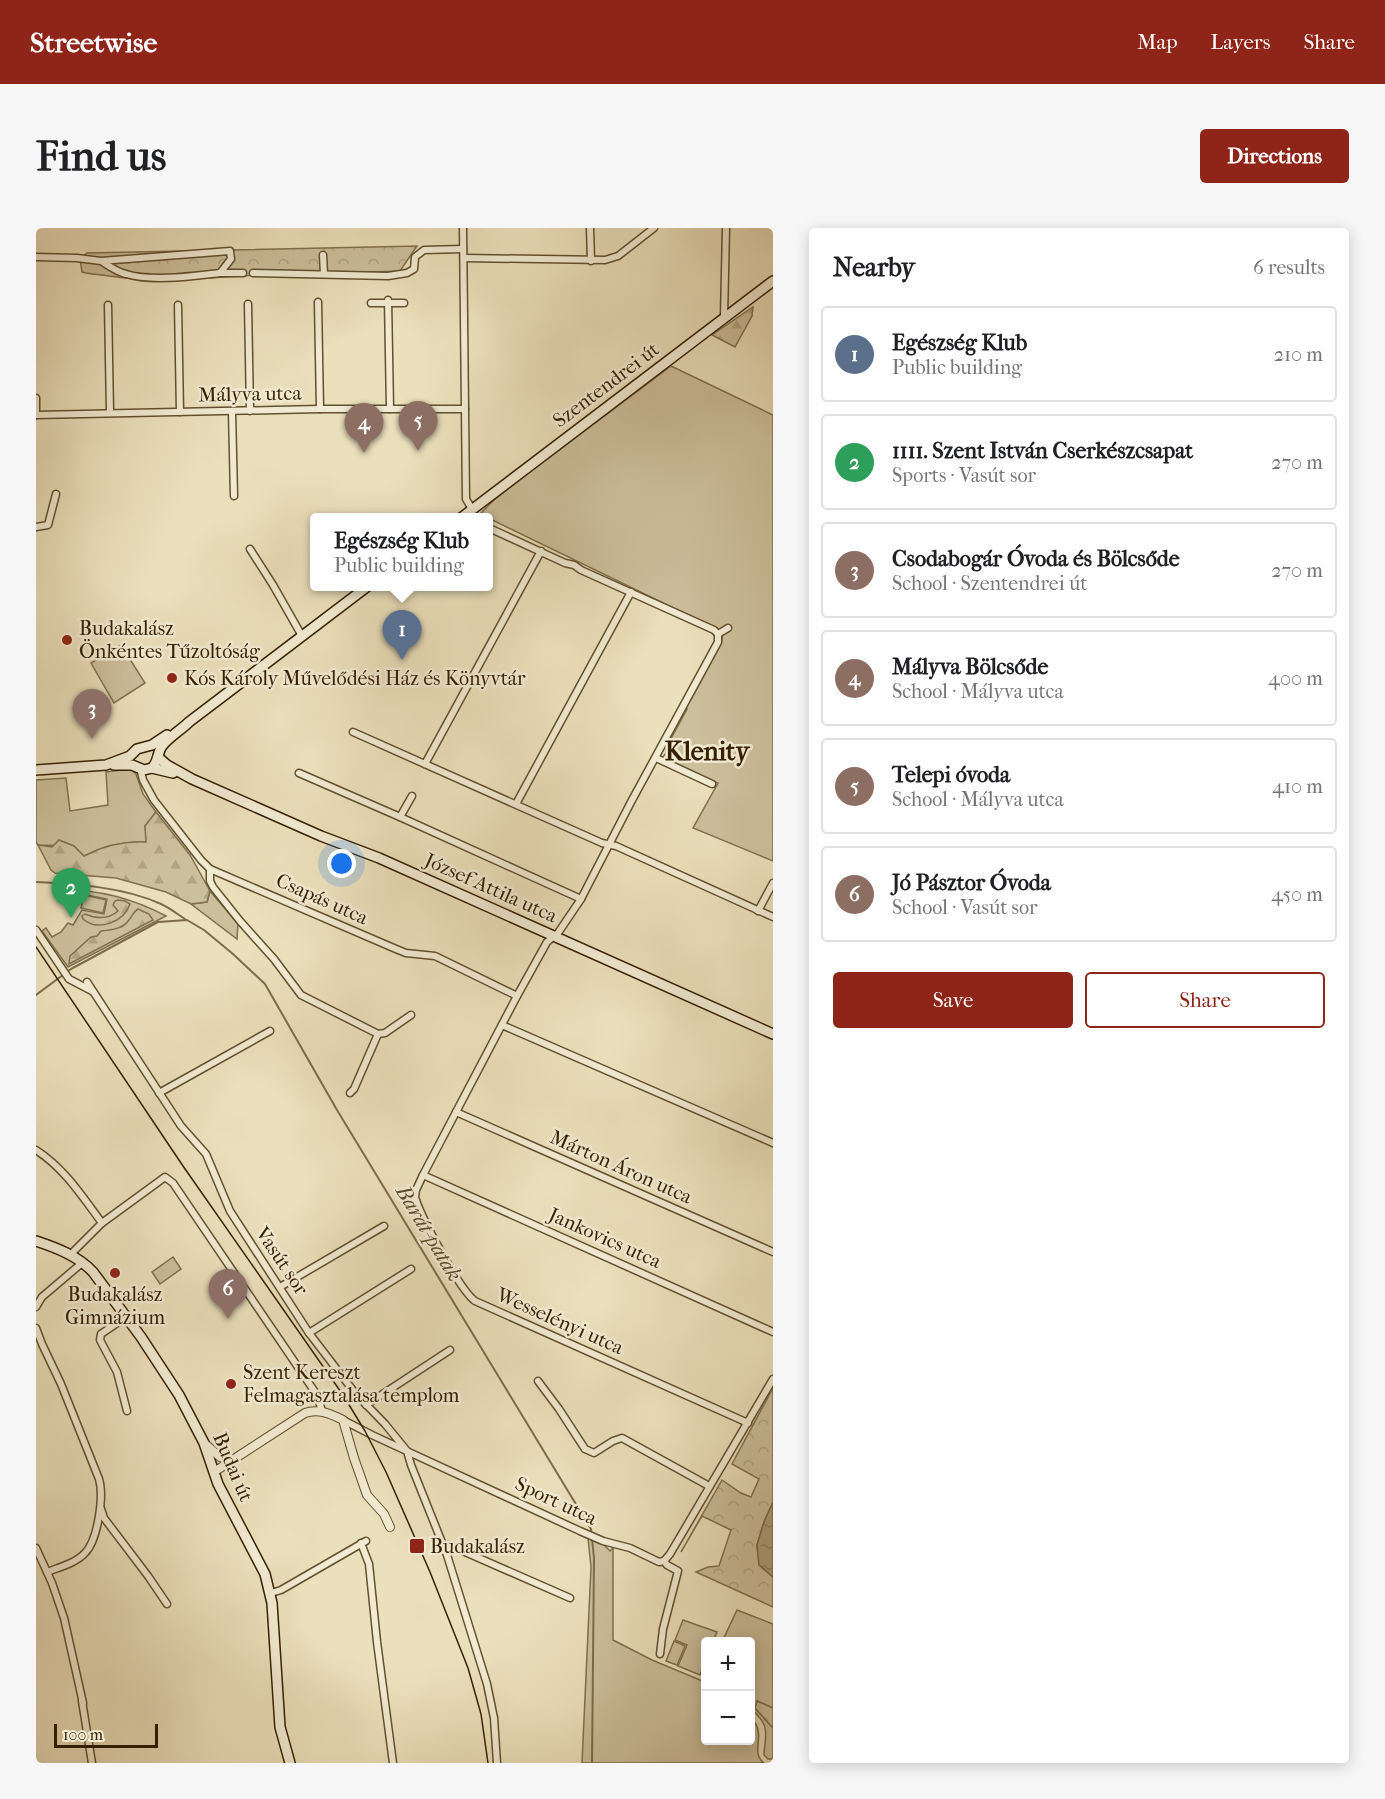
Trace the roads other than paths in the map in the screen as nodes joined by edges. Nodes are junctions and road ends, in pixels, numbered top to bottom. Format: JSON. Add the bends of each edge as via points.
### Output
{"nodes":[{"id":1,"x":463,"y":228,"type":"edge"},
{"id":2,"x":590,"y":228,"type":"edge"},
{"id":3,"x":654,"y":228,"type":"edge"},
{"id":4,"x":726,"y":228,"type":"edge"},
{"id":5,"x":463,"y":249,"type":"junction"},
{"id":6,"x":323,"y":255,"type":"dead end"},
{"id":7,"x":36,"y":257,"type":"edge"},
{"id":8,"x":464,"y":258,"type":"junction"},
{"id":9,"x":101,"y":261,"type":"junction"},
{"id":10,"x":591,"y":261,"type":"junction"},
{"id":11,"x":220,"y":273,"type":"junction"},
{"id":12,"x":243,"y":273,"type":"dead end"},
{"id":13,"x":253,"y":273,"type":"dead end"},
{"id":14,"x":324,"y":274,"type":"junction"},
{"id":15,"x":773,"y":281,"type":"edge"},
{"id":16,"x":318,"y":302,"type":"dead end"},
{"id":17,"x":388,"y":302,"type":"junction"},
{"id":18,"x":371,"y":303,"type":"dead end"},
{"id":19,"x":404,"y":303,"type":"dead end"},
{"id":20,"x":248,"y":304,"type":"dead end"},
{"id":21,"x":108,"y":305,"type":"dead end"},
{"id":22,"x":178,"y":305,"type":"dead end"},
{"id":23,"x":724,"y":317,"type":"junction"},
{"id":24,"x":36,"y":398,"type":"edge"},
{"id":25,"x":320,"y":409,"type":"junction"},
{"id":26,"x":390,"y":409,"type":"junction"},
{"id":27,"x":465,"y":409,"type":"junction"},
{"id":28,"x":232,"y":411,"type":"junction"},
{"id":29,"x":250,"y":411,"type":"junction"},
{"id":30,"x":110,"y":412,"type":"junction"},
{"id":31,"x":180,"y":412,"type":"junction"},
{"id":32,"x":36,"y":415,"type":"edge"},
{"id":33,"x":56,"y":494,"type":"dead end"},
{"id":34,"x":234,"y":496,"type":"dead end"},
{"id":35,"x":467,"y":513,"type":"edge"},
{"id":36,"x":468,"y":513,"type":"edge"},
{"id":37,"x":36,"y":527,"type":"edge"},
{"id":38,"x":493,"y":530,"type":"edge"},
{"id":39,"x":250,"y":549,"type":"dead end"},
{"id":40,"x":541,"y":551,"type":"junction"},
{"id":41,"x":361,"y":591,"type":"edge"},
{"id":42,"x":631,"y":592,"type":"junction"},
{"id":43,"x":728,"y":628,"type":"dead end"},
{"id":44,"x":718,"y":634,"type":"junction"},
{"id":45,"x":302,"y":636,"type":"junction"},
{"id":46,"x":189,"y":722,"type":"junction"},
{"id":47,"x":353,"y":732,"type":"dead end"},
{"id":48,"x":146,"y":746,"type":"junction"},
{"id":49,"x":135,"y":752,"type":"junction"},
{"id":50,"x":158,"y":756,"type":"junction"},
{"id":51,"x":656,"y":758,"type":"junction"},
{"id":52,"x":425,"y":764,"type":"junction"},
{"id":53,"x":106,"y":765,"type":"junction"},
{"id":54,"x":145,"y":768,"type":"junction"},
{"id":55,"x":36,"y":770,"type":"edge"},
{"id":56,"x":299,"y":773,"type":"dead end"},
{"id":57,"x":192,"y":779,"type":"junction"},
{"id":58,"x":712,"y":784,"type":"dead end"},
{"id":59,"x":412,"y":796,"type":"dead end"},
{"id":60,"x":516,"y":804,"type":"junction"},
{"id":61,"x":400,"y":817,"type":"junction"},
{"id":62,"x":610,"y":844,"type":"junction"},
{"id":63,"x":210,"y":869,"type":"junction"},
{"id":64,"x":773,"y":883,"type":"edge"},
{"id":65,"x":581,"y":899,"type":"junction"},
{"id":66,"x":758,"y":911,"type":"junction"},
{"id":67,"x":773,"y":917,"type":"edge"},
{"id":68,"x":36,"y":930,"type":"edge"},
{"id":69,"x":555,"y":936,"type":"junction"},
{"id":70,"x":87,"y":982,"type":"dead end"},
{"id":71,"x":92,"y":991,"type":"junction"},
{"id":72,"x":517,"y":996,"type":"junction"},
{"id":73,"x":411,"y":1015,"type":"dead end"},
{"id":74,"x":502,"y":1025,"type":"junction"},
{"id":75,"x":270,"y":1031,"type":"dead end"},
{"id":76,"x":378,"y":1034,"type":"junction"},
{"id":77,"x":773,"y":1034,"type":"edge"},
{"id":78,"x":159,"y":1093,"type":"junction"},
{"id":79,"x":350,"y":1093,"type":"dead end"},
{"id":80,"x":456,"y":1112,"type":"junction"},
{"id":81,"x":773,"y":1143,"type":"edge"},
{"id":82,"x":36,"y":1150,"type":"edge"},
{"id":83,"x":423,"y":1175,"type":"junction"},
{"id":84,"x":102,"y":1222,"type":"junction"},
{"id":85,"x":384,"y":1226,"type":"dead end"},
{"id":86,"x":36,"y":1241,"type":"edge"},
{"id":87,"x":773,"y":1252,"type":"edge"},
{"id":88,"x":70,"y":1256,"type":"junction"},
{"id":89,"x":82,"y":1263,"type":"junction"},
{"id":90,"x":411,"y":1269,"type":"dead end"},
{"id":91,"x":280,"y":1287,"type":"junction"},
{"id":92,"x":36,"y":1307,"type":"edge"},
{"id":93,"x":126,"y":1317,"type":"junction"},
{"id":94,"x":36,"y":1328,"type":"edge"},
{"id":95,"x":773,"y":1332,"type":"edge"},
{"id":96,"x":309,"y":1333,"type":"junction"},
{"id":97,"x":450,"y":1350,"type":"dead end"},
{"id":98,"x":773,"y":1379,"type":"edge"},
{"id":99,"x":538,"y":1381,"type":"dead end"},
{"id":100,"x":366,"y":1406,"type":"junction"},
{"id":101,"x":127,"y":1411,"type":"dead end"},
{"id":102,"x":322,"y":1411,"type":"junction"},
{"id":103,"x":343,"y":1420,"type":"junction"},
{"id":104,"x":748,"y":1423,"type":"junction"},
{"id":105,"x":204,"y":1443,"type":"junction"},
{"id":106,"x":407,"y":1451,"type":"junction"},
{"id":107,"x":220,"y":1457,"type":"junction"},
{"id":108,"x":232,"y":1460,"type":"junction"},
{"id":109,"x":212,"y":1469,"type":"junction"},
{"id":110,"x":709,"y":1486,"type":"junction"},
{"id":111,"x":100,"y":1508,"type":"junction"},
{"id":112,"x":390,"y":1527,"type":"dead end"},
{"id":113,"x":444,"y":1546,"type":"junction"},
{"id":114,"x":36,"y":1548,"type":"edge"},
{"id":115,"x":664,"y":1561,"type":"junction"},
{"id":116,"x":47,"y":1572,"type":"junction"},
{"id":117,"x":271,"y":1593,"type":"junction"},
{"id":118,"x":570,"y":1598,"type":"dead end"},
{"id":119,"x":167,"y":1604,"type":"dead end"},
{"id":120,"x":660,"y":1654,"type":"dead end"},
{"id":121,"x":83,"y":1703,"type":"junction"},
{"id":122,"x":92,"y":1763,"type":"edge"},
{"id":123,"x":290,"y":1763,"type":"edge"},
{"id":124,"x":393,"y":1763,"type":"edge"},
{"id":125,"x":497,"y":1763,"type":"edge"}],
"edges":[{"from":1,"to":5,"type":"street"},
{"from":2,"to":10,"type":"street"},
{"from":3,"to":10,"type":"street","via":[[618,256]]},
{"from":4,"to":23,"type":"street"},
{"from":5,"to":8,"type":"street"},
{"from":5,"to":14,"type":"street","via":[[424,250],[415,257],[414,269],[407,273]]},
{"from":6,"to":14,"type":"street"},
{"from":7,"to":9,"type":"street"},
{"from":8,"to":10,"type":"street"},
{"from":8,"to":27,"type":"street"},
{"from":9,"to":11,"type":"street","via":[[138,277]]},
{"from":9,"to":11,"type":"street","via":[[230,251],[231,259]]},
{"from":11,"to":12,"type":"street"},
{"from":13,"to":14,"type":"street"},
{"from":15,"to":23,"type":"main road","name":"Szentendrei út"},
{"from":16,"to":25,"type":"street"},
{"from":17,"to":18,"type":"street"},
{"from":17,"to":19,"type":"street"},
{"from":17,"to":26,"type":"street"},
{"from":20,"to":29,"type":"street"},
{"from":21,"to":30,"type":"street"},
{"from":22,"to":31,"type":"street"},
{"from":23,"to":36,"type":"main road","name":"Szentendrei út"},
{"from":24,"to":32,"type":"street"},
{"from":25,"to":26,"type":"street","name":"Mályva utca"},
{"from":25,"to":29,"type":"street","name":"Mályva utca"},
{"from":26,"to":27,"type":"street","name":"Mályva utca"},
{"from":27,"to":35,"type":"street"},
{"from":28,"to":29,"type":"street","name":"Mályva utca"},
{"from":28,"to":31,"type":"street","name":"Mályva utca"},
{"from":28,"to":34,"type":"street"},
{"from":30,"to":31,"type":"street","name":"Mályva utca"},
{"from":30,"to":32,"type":"street","name":"Mályva utca"},
{"from":33,"to":37,"type":"street","via":[[48,525]]},
{"from":38,"to":40,"type":"street"},
{"from":39,"to":45,"type":"street"},
{"from":40,"to":42,"type":"street"},
{"from":40,"to":52,"type":"street"},
{"from":41,"to":45,"type":"main road"},
{"from":42,"to":44,"type":"street"},
{"from":42,"to":60,"type":"street"},
{"from":43,"to":44,"type":"street"},
{"from":44,"to":51,"type":"street","via":[[718,642]]},
{"from":45,"to":46,"type":"main road"},
{"from":46,"to":48,"type":"main road"},
{"from":46,"to":50,"type":"main road","via":[[163,745]]},
{"from":47,"to":52,"type":"street"},
{"from":48,"to":49,"type":"main road"},
{"from":48,"to":50,"type":"main road"},
{"from":49,"to":53,"type":"main road"},
{"from":49,"to":54,"type":"main road","via":[[133,760]]},
{"from":50,"to":54,"type":"main road","via":[[157,764]]},
{"from":50,"to":57,"type":"main road"},
{"from":51,"to":58,"type":"street"},
{"from":51,"to":62,"type":"street"},
{"from":52,"to":60,"type":"street"},
{"from":53,"to":54,"type":"main road"},
{"from":53,"to":55,"type":"main road"},
{"from":54,"to":57,"type":"main road"},
{"from":54,"to":63,"type":"street","name":"Csapás utca","via":[[154,800]]},
{"from":56,"to":61,"type":"street"},
{"from":57,"to":69,"type":"main road","name":"József Attila utca"},
{"from":59,"to":61,"type":"street"},
{"from":60,"to":62,"type":"street"},
{"from":61,"to":65,"type":"street"},
{"from":62,"to":65,"type":"street"},
{"from":62,"to":66,"type":"street"},
{"from":63,"to":72,"type":"street","name":"Csapás utca","via":[[406,953],[435,956]]},
{"from":63,"to":76,"type":"street","via":[[213,887],[301,995]]},
{"from":64,"to":66,"type":"street"},
{"from":65,"to":69,"type":"street"},
{"from":66,"to":67,"type":"street"},
{"from":68,"to":71,"type":"street","name":"Vasút sor","via":[[66,973],[79,986]]},
{"from":69,"to":72,"type":"street","via":[[547,942]]},
{"from":69,"to":77,"type":"main road","name":"József Attila utca"},
{"from":70,"to":71,"type":"street","name":"Vasút sor"},
{"from":71,"to":78,"type":"street","name":"Vasút sor"},
{"from":72,"to":74,"type":"street"},
{"from":73,"to":76,"type":"street"},
{"from":74,"to":80,"type":"street"},
{"from":74,"to":81,"type":"street"},
{"from":75,"to":78,"type":"street"},
{"from":76,"to":79,"type":"street"},
{"from":78,"to":91,"type":"street","name":"Vasút sor","via":[[206,1154],[230,1211]]},
{"from":80,"to":83,"type":"street"},
{"from":80,"to":87,"type":"street","name":"Márton Áron utca"},
{"from":82,"to":84,"type":"street","via":[[63,1172]]},
{"from":83,"to":95,"type":"street","name":"Jankovics utca"},
{"from":83,"to":104,"type":"street","name":"Wesselényi utca","via":[[416,1190],[417,1203],[441,1252],[475,1301]]},
{"from":84,"to":88,"type":"street"},
{"from":84,"to":102,"type":"street","via":[[165,1177],[173,1183],[317,1395]]},
{"from":85,"to":91,"type":"street"},
{"from":86,"to":88,"type":"main road","name":"Budai út"},
{"from":88,"to":89,"type":"main road","name":"Budai út"},
{"from":89,"to":92,"type":"street","via":[[42,1297]]},
{"from":89,"to":93,"type":"main road","name":"Budai út"},
{"from":90,"to":96,"type":"street"},
{"from":91,"to":96,"type":"street","name":"Vasút sor"},
{"from":93,"to":101,"type":"street","via":[[101,1334],[100,1340],[117,1372]]},
{"from":93,"to":105,"type":"main road","name":"Budai út","via":[[179,1395]]},
{"from":94,"to":111,"type":"street","via":[[101,1486]]},
{"from":96,"to":100,"type":"street","name":"Vasút sor"},
{"from":97,"to":100,"type":"street"},
{"from":98,"to":104,"type":"street"},
{"from":99,"to":110,"type":"street","via":[[589,1452],[622,1438]]},
{"from":100,"to":106,"type":"street","name":"Vasút sor"},
{"from":102,"to":103,"type":"street"},
{"from":102,"to":108,"type":"street","via":[[305,1413]]},
{"from":103,"to":106,"type":"street","name":"Sport utca"},
{"from":103,"to":112,"type":"street","via":[[367,1495]]},
{"from":104,"to":110,"type":"street"},
{"from":105,"to":107,"type":"street"},
{"from":105,"to":109,"type":"main road","name":"Budai út"},
{"from":106,"to":113,"type":"street","name":"Vasút sor"},
{"from":106,"to":115,"type":"street","name":"Sport utca","via":[[600,1539]]},
{"from":107,"to":108,"type":"street"},
{"from":107,"to":109,"type":"street"},
{"from":108,"to":109,"type":"street"},
{"from":109,"to":117,"type":"main road","name":"Budai út","via":[[261,1565]]},
{"from":110,"to":115,"type":"street"},
{"from":111,"to":116,"type":"street","via":[[85,1554]]},
{"from":111,"to":119,"type":"street"},
{"from":113,"to":118,"type":"street"},
{"from":113,"to":125,"type":"street","name":"Vasút sor","via":[[490,1695]]},
{"from":114,"to":116,"type":"street"},
{"from":115,"to":120,"type":"street","via":[[678,1571]]},
{"from":116,"to":121,"type":"street","via":[[64,1618]]},
{"from":117,"to":123,"type":"main road","name":"Budai út","via":[[279,1714]]},
{"from":117,"to":124,"type":"street","via":[[363,1542]]},
{"from":121,"to":121,"type":"street","via":[[79,1677],[74,1655],[79,1684]]},
{"from":121,"to":122,"type":"street"}]}
